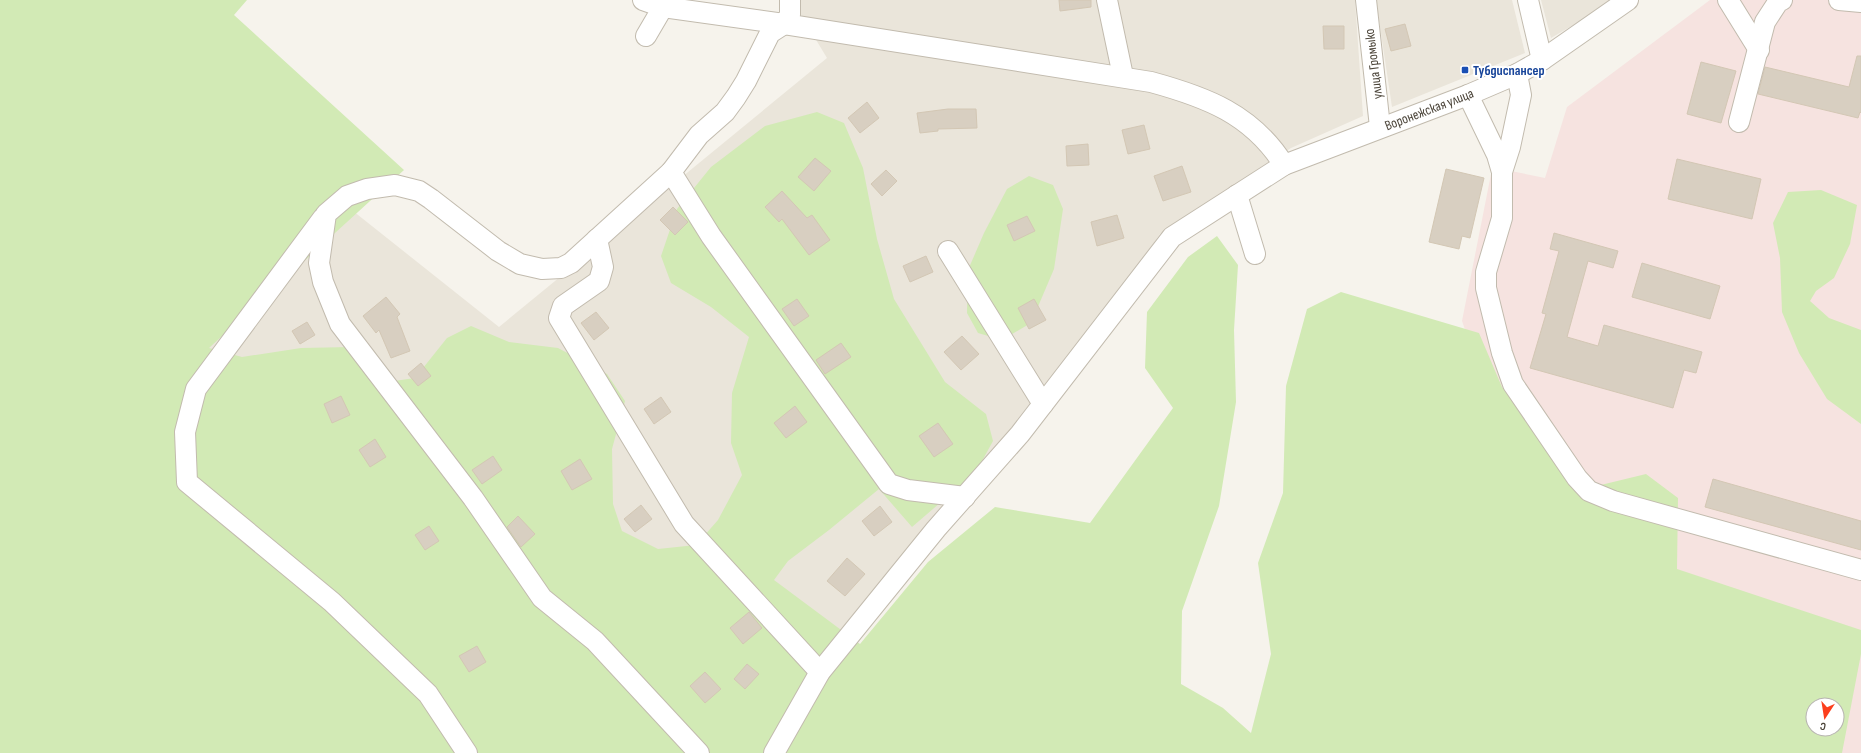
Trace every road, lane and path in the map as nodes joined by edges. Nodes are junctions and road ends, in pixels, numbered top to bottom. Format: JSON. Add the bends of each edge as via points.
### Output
{"nodes":[{"id":1,"x":643,"y":0,"type":"edge"},
{"id":2,"x":790,"y":0,"type":"edge"},
{"id":3,"x":1107,"y":0,"type":"edge"},
{"id":4,"x":1366,"y":0,"type":"edge"},
{"id":5,"x":1528,"y":0,"type":"edge"},
{"id":6,"x":1628,"y":0,"type":"edge"},
{"id":7,"x":1728,"y":0,"type":"edge"},
{"id":8,"x":1782,"y":0,"type":"edge"},
{"id":9,"x":1839,"y":0,"type":"edge"},
{"id":10,"x":1861,"y":2,"type":"edge"},
{"id":11,"x":662,"y":7,"type":"junction"},
{"id":12,"x":784,"y":24,"type":"junction"},
{"id":13,"x":646,"y":36,"type":"dead end"},
{"id":14,"x":1759,"y":50,"type":"junction"},
{"id":15,"x":1542,"y":60,"type":"junction"},
{"id":16,"x":1517,"y":74,"type":"junction"},
{"id":17,"x":1123,"y":76,"type":"junction"},
{"id":18,"x":1468,"y":95,"type":"junction"},
{"id":19,"x":1739,"y":122,"type":"dead end"},
{"id":20,"x":1380,"y":127,"type":"junction"},
{"id":21,"x":1284,"y":165,"type":"junction"},
{"id":22,"x":671,"y":172,"type":"junction"},
{"id":23,"x":1502,"y":172,"type":"junction"},
{"id":24,"x":1237,"y":195,"type":"junction"},
{"id":25,"x":326,"y":214,"type":"junction"},
{"id":26,"x":597,"y":239,"type":"junction"},
{"id":27,"x":948,"y":251,"type":"dead end"},
{"id":28,"x":1256,"y":254,"type":"dead end"},
{"id":29,"x":1043,"y":404,"type":"junction"},
{"id":30,"x":964,"y":497,"type":"junction"},
{"id":31,"x":1861,"y":570,"type":"edge"},
{"id":32,"x":820,"y":672,"type":"junction"},
{"id":33,"x":467,"y":753,"type":"edge"},
{"id":34,"x":699,"y":753,"type":"edge"},
{"id":35,"x":774,"y":753,"type":"edge"}],
"edges":[{"from":1,"to":11,"type":"street"},
{"from":2,"to":12,"type":"street","via":[[790,15]]},
{"from":3,"to":17,"type":"street"},
{"from":4,"to":20,"type":"street","name":"улица Громыко"},
{"from":5,"to":15,"type":"street"},
{"from":6,"to":15,"type":"street","name":"Воронежская улица"},
{"from":7,"to":14,"type":"street"},
{"from":8,"to":14,"type":"street","via":[[1774,7],[1766,22]]},
{"from":9,"to":10,"type":"street"},
{"from":11,"to":12,"type":"street"},
{"from":11,"to":13,"type":"street"},
{"from":12,"to":17,"type":"street"},
{"from":12,"to":22,"type":"street","via":[[770,33],[746,81],[725,112],[699,135]]},
{"from":14,"to":19,"type":"street"},
{"from":15,"to":16,"type":"street","name":"Воронежская улица"},
{"from":16,"to":18,"type":"street","name":"Воронежская улица"},
{"from":16,"to":23,"type":"street","via":[[1521,95]]},
{"from":17,"to":21,"type":"street","via":[[1171,87],[1206,99],[1239,118],[1261,135]]},
{"from":18,"to":20,"type":"street","name":"Воронежская улица"},
{"from":18,"to":23,"type":"street","via":[[1497,155]]},
{"from":20,"to":21,"type":"street","name":"Воронежская улица"},
{"from":21,"to":24,"type":"street","name":"Воронежская улица"},
{"from":22,"to":26,"type":"street"},
{"from":22,"to":30,"type":"street","via":[[711,236],[889,484],[908,490]]},
{"from":23,"to":31,"type":"street","via":[[1502,218],[1486,272],[1491,312],[1513,384],[1589,491],[1613,501]]},
{"from":24,"to":28,"type":"street"},
{"from":24,"to":29,"type":"street","name":"Воронежская улица","via":[[1172,237]]},
{"from":25,"to":26,"type":"street","via":[[347,196],[366,189],[396,185],[419,191],[498,251],[520,264],[542,269],[561,268],[571,263]]},
{"from":25,"to":33,"type":"street","via":[[196,389],[185,432],[187,482],[332,602],[428,694]]},
{"from":25,"to":34,"type":"street","via":[[319,263],[323,282],[340,324],[473,498],[542,598],[595,641]]},
{"from":26,"to":32,"type":"street","via":[[602,268],[599,281],[563,306],[559,318],[684,524]]},
{"from":27,"to":29,"type":"street"},
{"from":29,"to":30,"type":"street","name":"Воронежская улица"},
{"from":30,"to":32,"type":"street","name":"Воронежская улица"},
{"from":32,"to":35,"type":"street","name":"Воронежская улица"}]}
